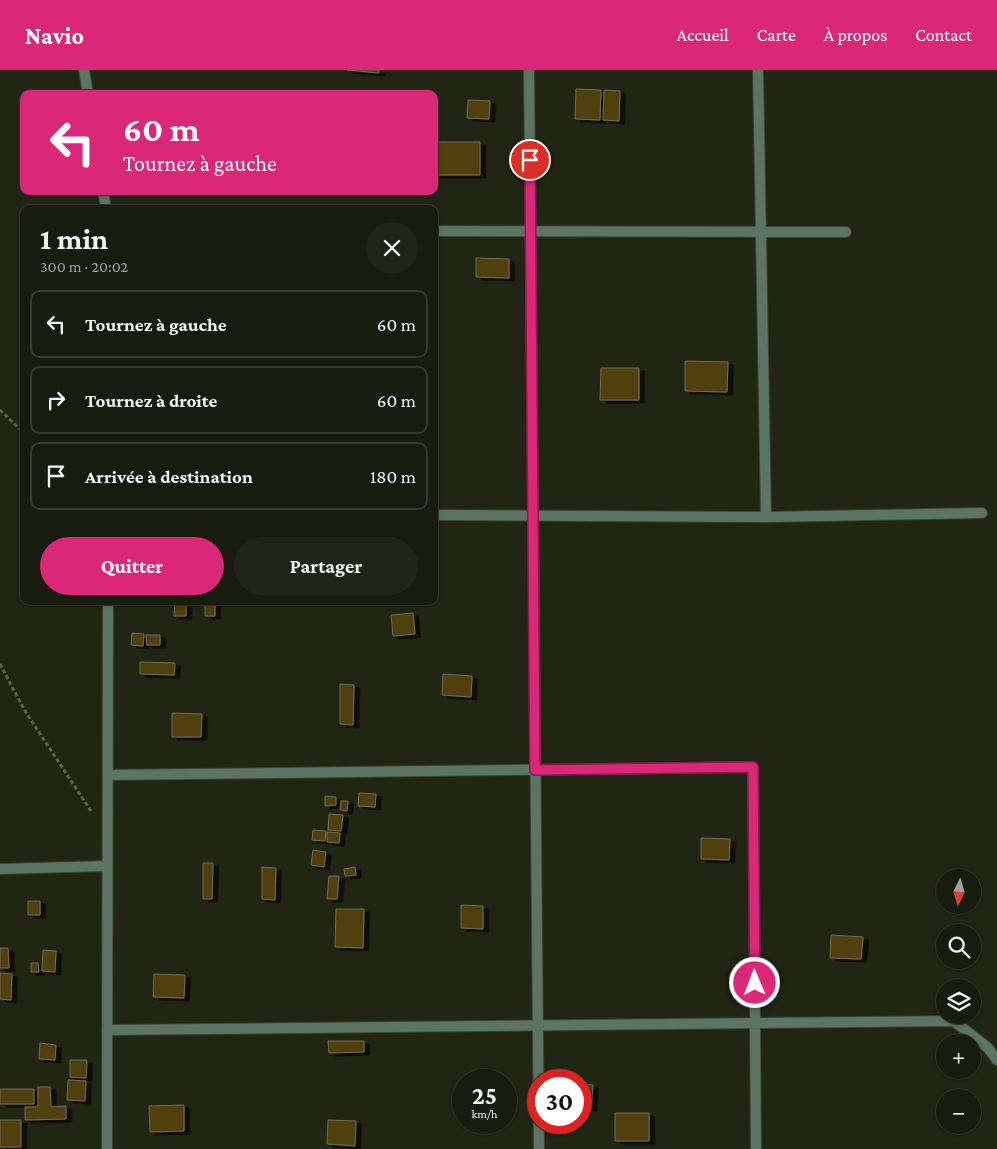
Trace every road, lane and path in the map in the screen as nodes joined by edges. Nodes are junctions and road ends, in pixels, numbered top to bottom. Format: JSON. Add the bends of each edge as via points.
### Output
{"nodes":[{"id":1,"x":84,"y":70,"type":"edge"},
{"id":2,"x":529,"y":70,"type":"edge"},
{"id":3,"x":758,"y":70,"type":"edge"},
{"id":4,"x":87,"y":90,"type":"edge"},
{"id":5,"x":438,"y":231,"type":"edge"},
{"id":6,"x":531,"y":232,"type":"junction"},
{"id":7,"x":761,"y":232,"type":"junction"},
{"id":8,"x":846,"y":232,"type":"dead end"},
{"id":9,"x":0,"y":410,"type":"edge"},
{"id":10,"x":20,"y":428,"type":"edge"},
{"id":11,"x":982,"y":513,"type":"dead end"},
{"id":12,"x":438,"y":515,"type":"edge"},
{"id":13,"x":533,"y":515,"type":"junction"},
{"id":14,"x":766,"y":517,"type":"junction"},
{"id":15,"x":108,"y":605,"type":"edge"},
{"id":16,"x":0,"y":664,"type":"edge"},
{"id":17,"x":535,"y":770,"type":"junction"},
{"id":18,"x":108,"y":775,"type":"junction"},
{"id":19,"x":107,"y":837,"type":"junction"},
{"id":20,"x":107,"y":866,"type":"junction"},
{"id":21,"x":0,"y":869,"type":"edge"},
{"id":22,"x":755,"y":1023,"type":"junction"},
{"id":23,"x":538,"y":1025,"type":"junction"},
{"id":24,"x":107,"y":1030,"type":"junction"},
{"id":25,"x":997,"y":1060,"type":"edge"},
{"id":26,"x":107,"y":1149,"type":"edge"},
{"id":27,"x":539,"y":1149,"type":"edge"},
{"id":28,"x":756,"y":1149,"type":"edge"}],
"edges":[{"from":1,"to":4,"type":"street"},
{"from":2,"to":6,"type":"street"},
{"from":3,"to":7,"type":"street"},
{"from":5,"to":6,"type":"street"},
{"from":6,"to":7,"type":"street"},
{"from":6,"to":13,"type":"street"},
{"from":7,"to":8,"type":"street"},
{"from":7,"to":14,"type":"street"},
{"from":9,"to":10,"type":"path"},
{"from":11,"to":14,"type":"street"},
{"from":12,"to":13,"type":"street"},
{"from":13,"to":14,"type":"street"},
{"from":13,"to":17,"type":"street"},
{"from":15,"to":18,"type":"street"},
{"from":16,"to":19,"type":"path","via":[[25,711]]},
{"from":17,"to":18,"type":"street"},
{"from":17,"to":22,"type":"street","via":[[753,767]]},
{"from":17,"to":23,"type":"street"},
{"from":18,"to":19,"type":"street"},
{"from":19,"to":20,"type":"street"},
{"from":20,"to":21,"type":"street"},
{"from":20,"to":24,"type":"street"},
{"from":22,"to":23,"type":"street"},
{"from":22,"to":25,"type":"street","via":[[954,1021],[988,1048]]},
{"from":22,"to":28,"type":"street"},
{"from":23,"to":24,"type":"street"},
{"from":23,"to":27,"type":"street"},
{"from":24,"to":26,"type":"street"}]}
